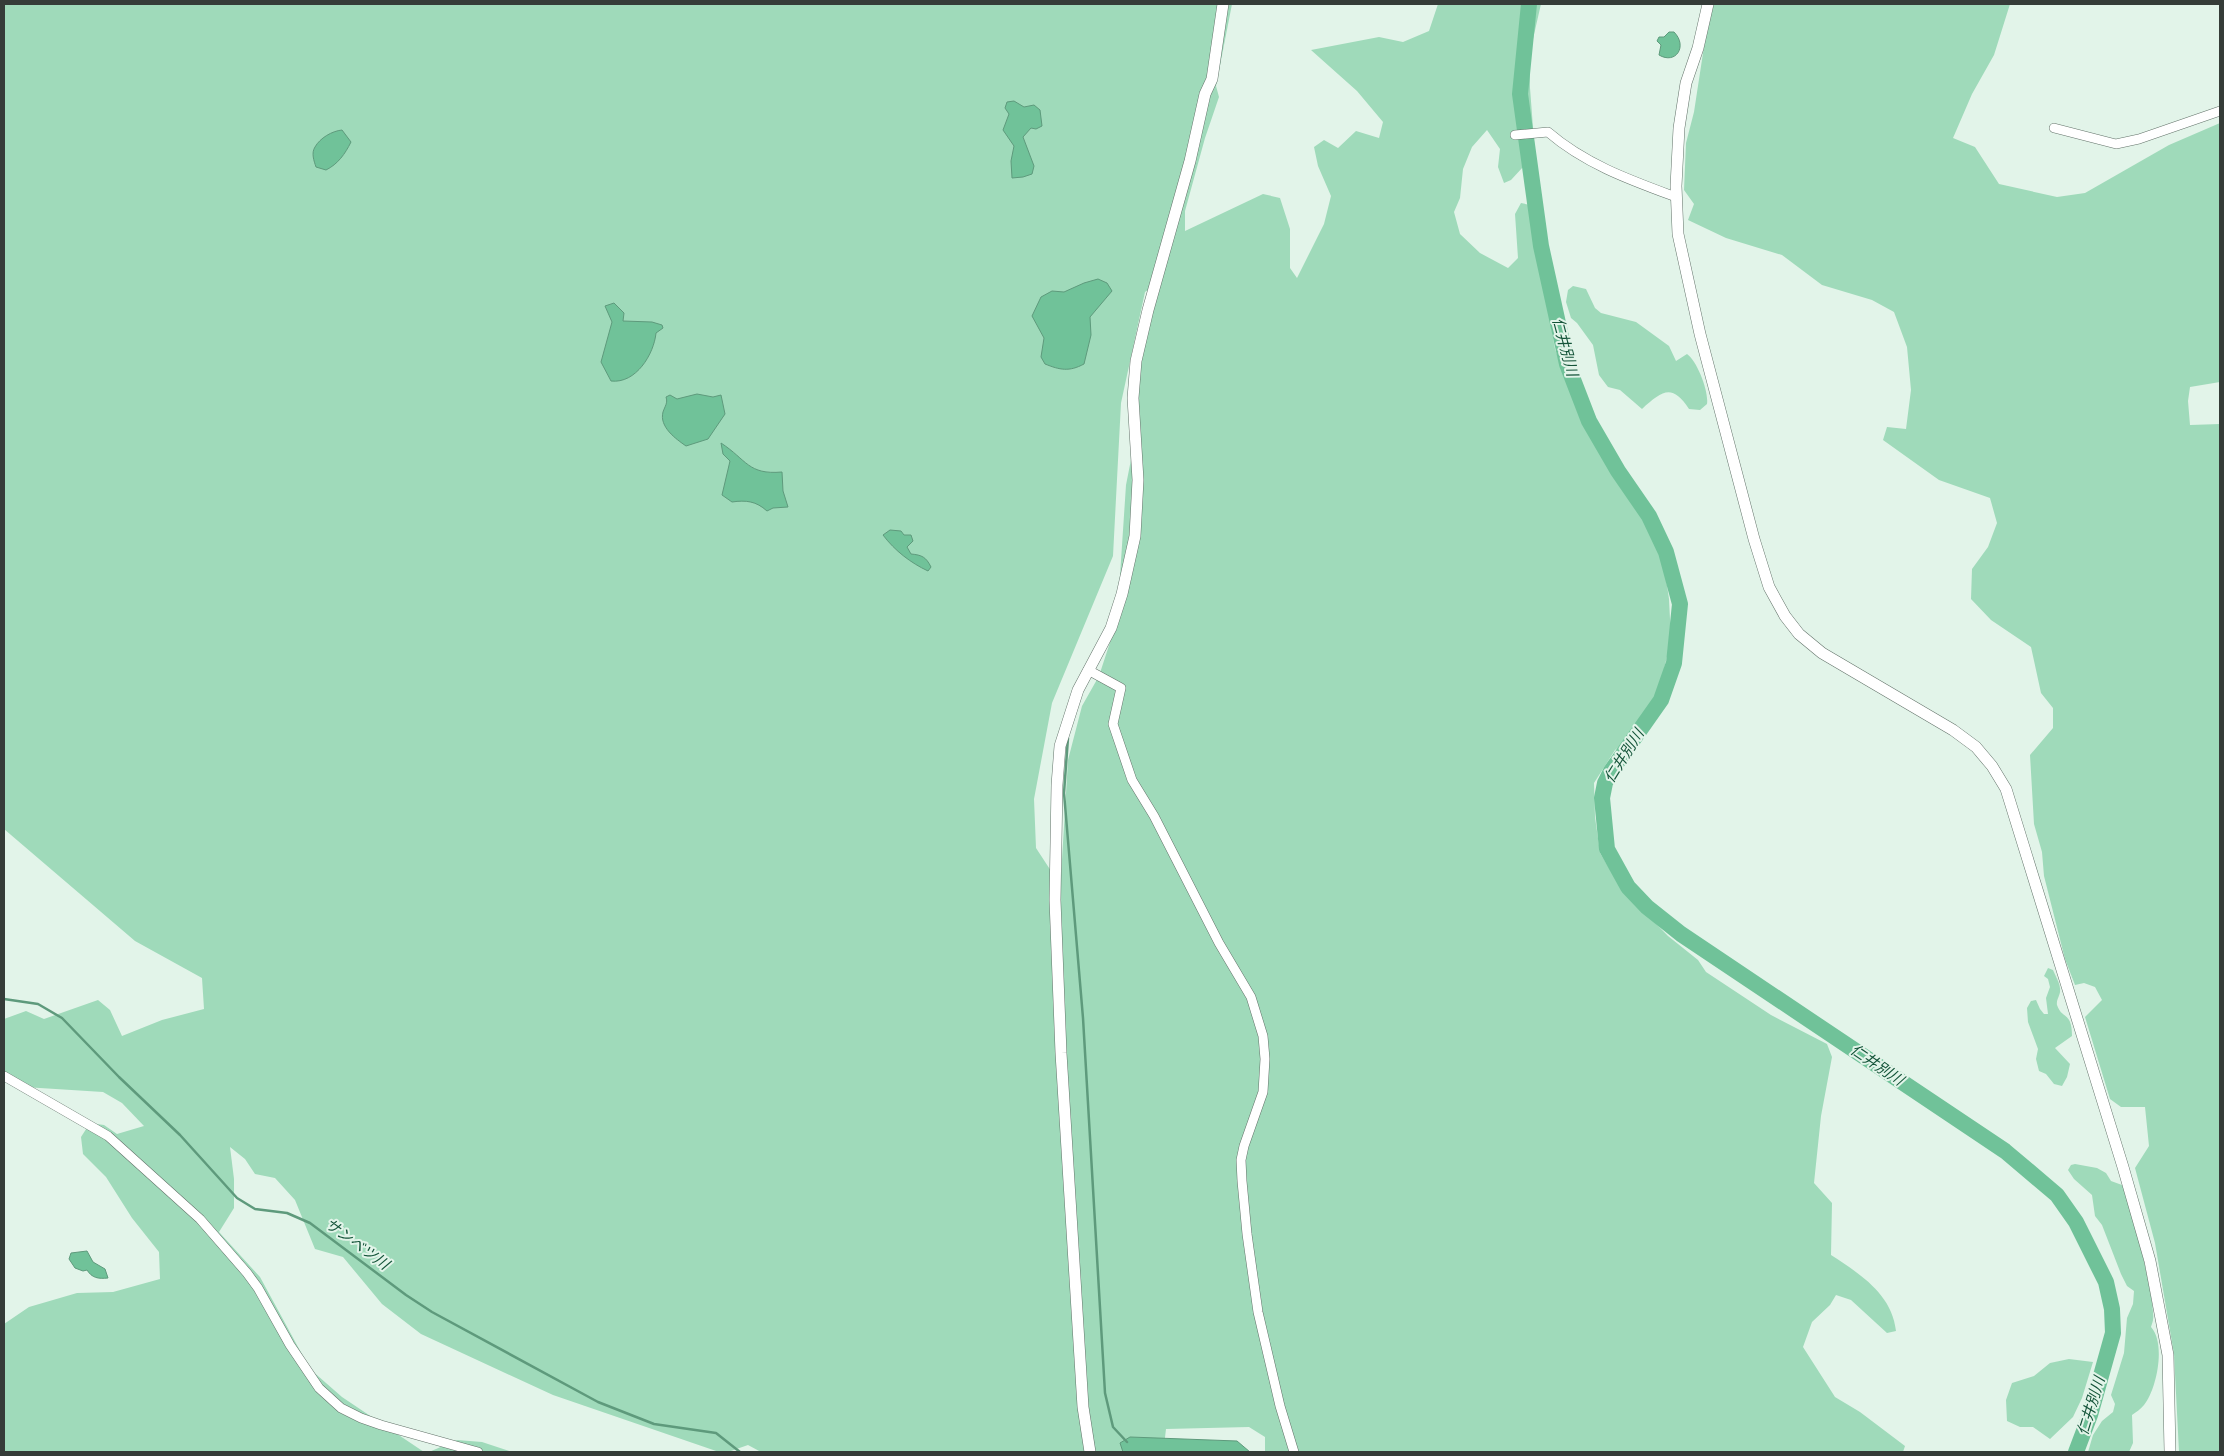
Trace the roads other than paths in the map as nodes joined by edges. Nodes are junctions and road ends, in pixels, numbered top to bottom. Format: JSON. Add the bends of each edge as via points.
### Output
{"nodes":[{"id":1,"x":1223,"y":4,"type":"edge"},
{"id":2,"x":1708,"y":4,"type":"edge"},
{"id":3,"x":2220,"y":112,"type":"edge"},
{"id":4,"x":2054,"y":128,"type":"dead end"},
{"id":5,"x":1515,"y":135,"type":"dead end"},
{"id":6,"x":1676,"y":197,"type":"junction"},
{"id":7,"x":1088,"y":670,"type":"junction"},
{"id":8,"x":4,"y":1076,"type":"edge"},
{"id":9,"x":478,"y":1452,"type":"edge"},
{"id":10,"x":1090,"y":1452,"type":"edge"},
{"id":11,"x":1294,"y":1452,"type":"edge"},
{"id":12,"x":2170,"y":1452,"type":"edge"}],
"edges":[{"from":1,"to":7,"type":"street","via":[[1212,79],[1205,94],[1136,361],[1133,398],[1138,480],[1135,536],[1111,628]]},
{"from":2,"to":6,"type":"street","via":[[1686,83],[1679,128]]},
{"from":3,"to":4,"type":"street","via":[[2116,144]]},
{"from":5,"to":6,"type":"street","via":[[1548,132],[1562,144],[1614,174]]},
{"from":6,"to":12,"type":"street","via":[[1678,234],[1698,325],[1754,539],[1773,595],[1799,634],[1822,653],[1953,730],[1976,747],[2006,789],[2150,1261],[2168,1355]]},
{"from":7,"to":10,"type":"street","via":[[1072,705],[1060,746],[1055,900],[1066,1156],[1083,1408]]},
{"from":7,"to":11,"type":"street","via":[[1121,688],[1112,724],[1132,780],[1257,1011],[1263,1036],[1263,1092],[1241,1160],[1244,1207],[1258,1312]]},
{"from":8,"to":9,"type":"street","via":[[108,1136],[200,1220],[247,1273],[319,1388],[341,1408],[380,1425]]}]}
